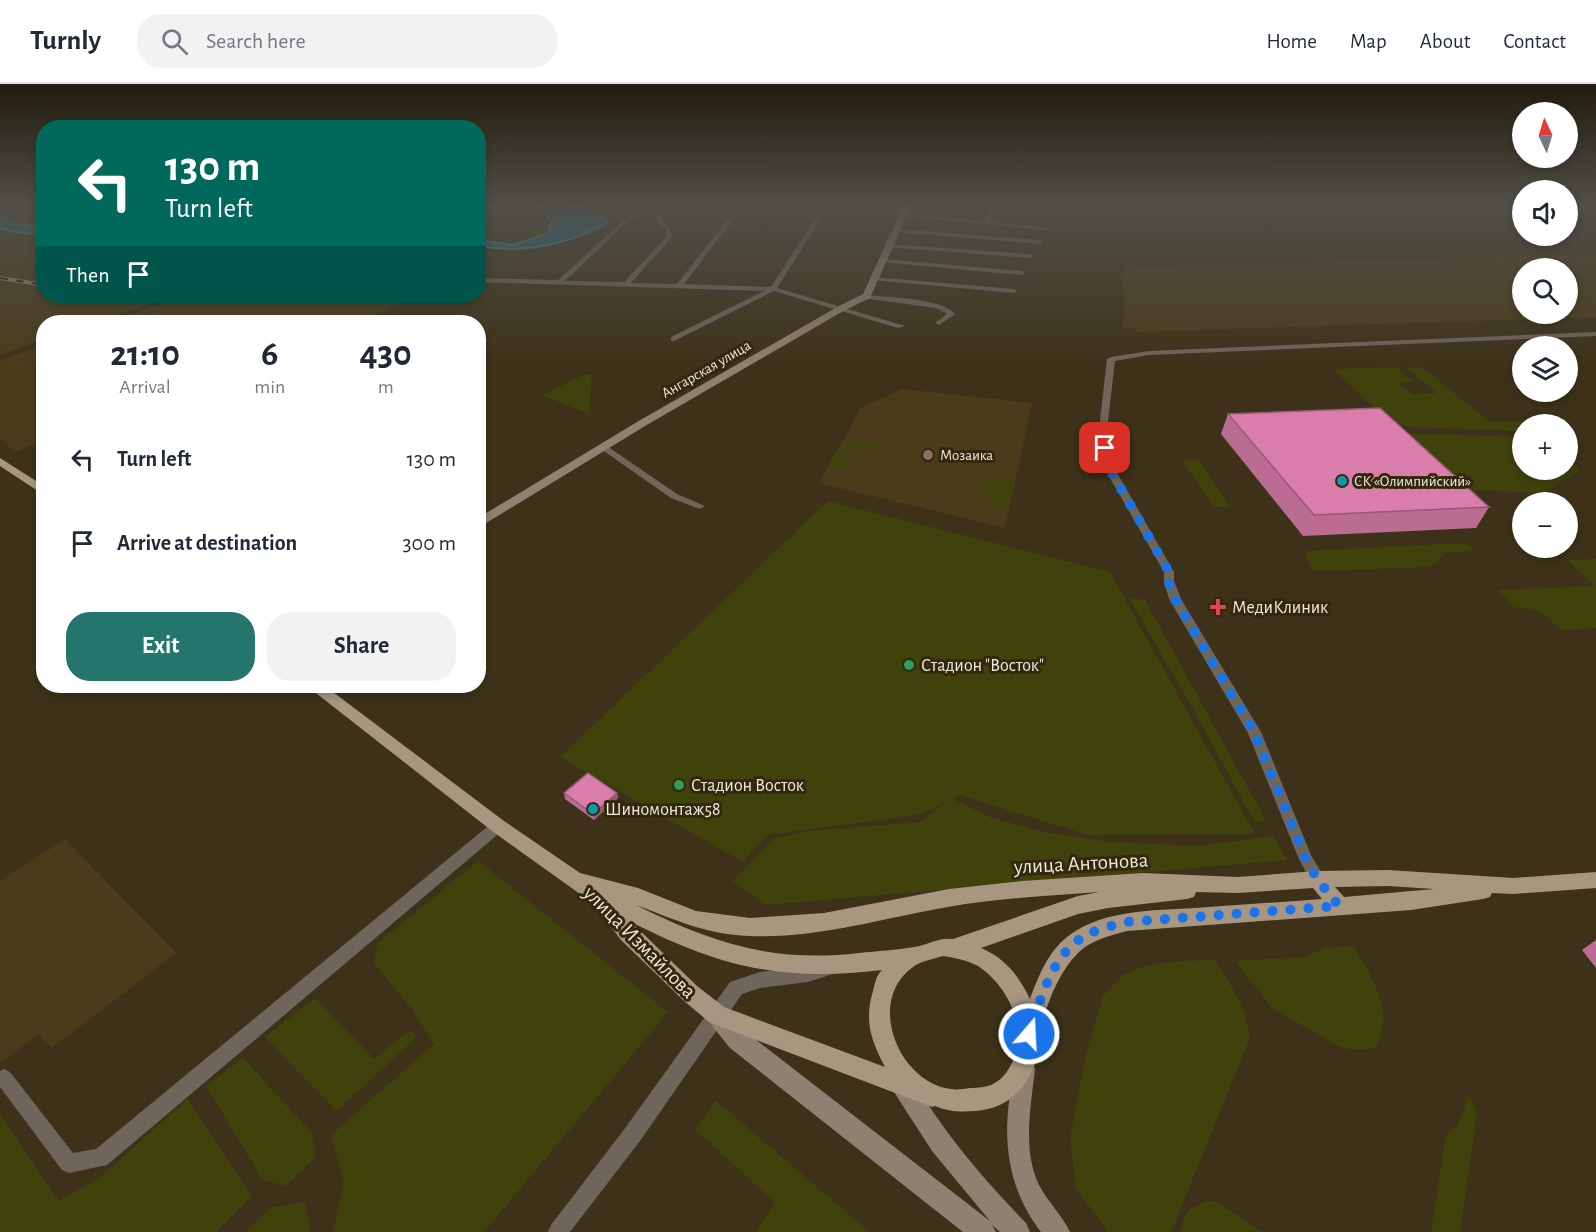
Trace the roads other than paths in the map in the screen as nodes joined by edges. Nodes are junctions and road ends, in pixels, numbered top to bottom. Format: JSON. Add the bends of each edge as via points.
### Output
{"nodes":[{"id":1,"x":584,"y":260,"type":"edge"},
{"id":2,"x":648,"y":260,"type":"edge"},
{"id":3,"x":700,"y":260,"type":"edge"},
{"id":4,"x":792,"y":260,"type":"edge"},
{"id":5,"x":882,"y":261,"type":"joint"},
{"id":6,"x":1022,"y":273,"type":"dead end"},
{"id":7,"x":874,"y":279,"type":"junction"},
{"id":8,"x":486,"y":280,"type":"edge"},
{"id":9,"x":560,"y":282,"type":"junction"},
{"id":10,"x":626,"y":284,"type":"junction"},
{"id":11,"x":680,"y":285,"type":"junction"},
{"id":12,"x":773,"y":289,"type":"junction"},
{"id":13,"x":1014,"y":291,"type":"dead end"},
{"id":14,"x":865,"y":297,"type":"junction"},
{"id":15,"x":842,"y":308,"type":"junction"},
{"id":16,"x":939,"y":323,"type":"dead end"},
{"id":17,"x":901,"y":326,"type":"dead end"},
{"id":18,"x":1596,"y":334,"type":"edge"},
{"id":19,"x":674,"y":339,"type":"dead end"},
{"id":20,"x":604,"y":447,"type":"junction"},
{"id":21,"x":0,"y":461,"type":"edge"},
{"id":22,"x":36,"y":486,"type":"edge"},
{"id":23,"x":700,"y":506,"type":"dead end"},
{"id":24,"x":486,"y":519,"type":"edge"},
{"id":25,"x":324,"y":693,"type":"edge"},
{"id":26,"x":498,"y":826,"type":"junction"},
{"id":27,"x":1317,"y":879,"type":"junction"},
{"id":28,"x":1596,"y":880,"type":"edge"},
{"id":29,"x":579,"y":881,"type":"junction"},
{"id":30,"x":1238,"y":885,"type":"junction"},
{"id":31,"x":1513,"y":886,"type":"junction"},
{"id":32,"x":601,"y":898,"type":"junction"},
{"id":33,"x":1339,"y":906,"type":"junction"},
{"id":34,"x":957,"y":947,"type":"junction"},
{"id":35,"x":910,"y":956,"type":"junction"},
{"id":36,"x":833,"y":967,"type":"junction"},
{"id":37,"x":717,"y":1015,"type":"junction"},
{"id":38,"x":1029,"y":1034,"type":"junction"},
{"id":39,"x":1025,"y":1062,"type":"junction"},
{"id":40,"x":899,"y":1077,"type":"junction"},
{"id":41,"x":4,"y":1078,"type":"dead end"},
{"id":42,"x":558,"y":1232,"type":"edge"},
{"id":43,"x":982,"y":1232,"type":"edge"},
{"id":44,"x":1017,"y":1232,"type":"edge"},
{"id":45,"x":1057,"y":1232,"type":"edge"}],
"edges":[{"from":1,"to":9,"type":"street"},
{"from":2,"to":10,"type":"street"},
{"from":3,"to":11,"type":"street"},
{"from":4,"to":12,"type":"street"},
{"from":5,"to":6,"type":"street"},
{"from":5,"to":7,"type":"street"},
{"from":7,"to":13,"type":"street"},
{"from":7,"to":14,"type":"street"},
{"from":8,"to":9,"type":"street"},
{"from":9,"to":10,"type":"street"},
{"from":10,"to":11,"type":"street"},
{"from":11,"to":12,"type":"street"},
{"from":12,"to":15,"type":"street"},
{"from":12,"to":19,"type":"street"},
{"from":14,"to":15,"type":"street","name":"Ангарская улица"},
{"from":14,"to":16,"type":"street","via":[[948,310],[949,318]]},
{"from":15,"to":17,"type":"street"},
{"from":15,"to":20,"type":"street","name":"Ангарская улица"},
{"from":18,"to":27,"type":"street","via":[[1149,353],[1111,359],[1103,429],[1108,466],[1169,572],[1175,599],[1254,732]]},
{"from":20,"to":23,"type":"street","via":[[674,496]]},
{"from":20,"to":24,"type":"street","name":"Ангарская улица"},
{"from":21,"to":22,"type":"main road"},
{"from":25,"to":26,"type":"main road","name":"улица Измайлова"},
{"from":26,"to":29,"type":"main road","name":"улица Измайлова"},
{"from":26,"to":41,"type":"street","via":[[100,1158],[69,1163]]},
{"from":27,"to":30,"type":"main road","name":"улица Антонова"},
{"from":27,"to":31,"type":"main road","name":"улица Антонова","via":[[1388,878]]},
{"from":27,"to":33,"type":"main road"},
{"from":28,"to":31,"type":"main road","name":"улица Антонова"},
{"from":29,"to":30,"type":"main road","name":"улица Антонова","via":[[638,897],[696,920],[750,927],[824,922],[949,898],[1022,889],[1143,881]]},
{"from":29,"to":32,"type":"main road","name":"улица Измайлова"},
{"from":30,"to":34,"type":"main road","via":[[1078,905]]},
{"from":31,"to":33,"type":"main road","via":[[1410,901]]},
{"from":32,"to":36,"type":"main road","via":[[704,946],[735,956],[785,965]]},
{"from":32,"to":37,"type":"main road","name":"улица Измайлова","via":[[628,934]]},
{"from":33,"to":38,"type":"main road","via":[[1127,922],[1101,928],[1081,938],[1063,956],[1045,986]]},
{"from":34,"to":35,"type":"main road","via":[[925,949]]},
{"from":34,"to":38,"type":"main road","via":[[977,954],[1010,982],[1020,998]]},
{"from":35,"to":36,"type":"main road"},
{"from":35,"to":40,"type":"main road","via":[[887,978],[877,1014],[879,1032]]},
{"from":36,"to":37,"type":"street","via":[[817,974],[747,982],[736,988]]},
{"from":37,"to":40,"type":"main road"},
{"from":37,"to":42,"type":"street"},
{"from":37,"to":43,"type":"street","name":"улица Измайлова","via":[[738,1040]]},
{"from":38,"to":39,"type":"main road"},
{"from":39,"to":40,"type":"main road","via":[[1010,1087],[986,1100],[966,1102],[932,1096]]},
{"from":39,"to":45,"type":"street","via":[[1016,1138],[1019,1159],[1030,1192]]},
{"from":40,"to":44,"type":"street","via":[[944,1146]]}]}
